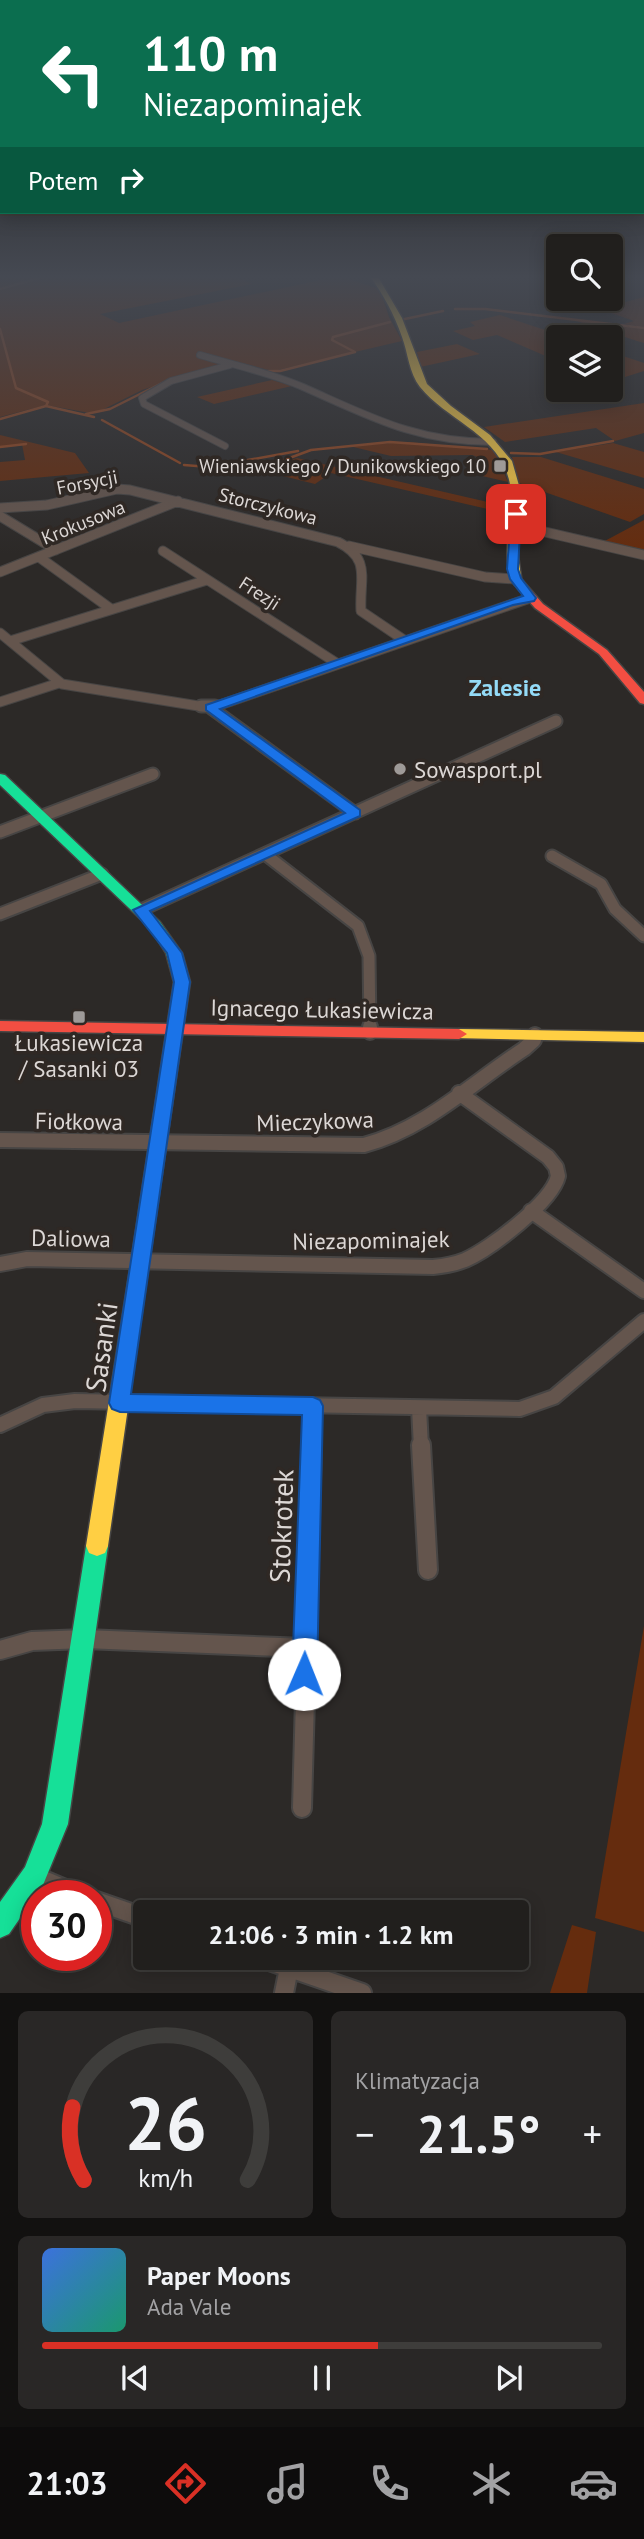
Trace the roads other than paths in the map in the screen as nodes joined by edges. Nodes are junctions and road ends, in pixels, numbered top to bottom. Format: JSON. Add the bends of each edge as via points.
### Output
{"nodes":[{"id":1,"x":220,"y":368,"type":"edge"},
{"id":2,"x":240,"y":368,"type":"edge"},
{"id":3,"x":416,"y":368,"type":"edge"},
{"id":4,"x":493,"y":442,"type":"junction"},
{"id":5,"x":225,"y":446,"type":"dead end"},
{"id":6,"x":178,"y":501,"type":"junction"},
{"id":7,"x":0,"y":508,"type":"edge"},
{"id":8,"x":0,"y":516,"type":"edge"},
{"id":9,"x":515,"y":525,"type":"junction"},
{"id":10,"x":17,"y":528,"type":"junction"},
{"id":11,"x":2,"y":530,"type":"dead end"},
{"id":12,"x":349,"y":546,"type":"junction"},
{"id":13,"x":56,"y":550,"type":"junction"},
{"id":14,"x":163,"y":551,"type":"dead end"},
{"id":15,"x":644,"y":555,"type":"edge"},
{"id":16,"x":38,"y":557,"type":"junction"},
{"id":17,"x":0,"y":572,"type":"edge"},
{"id":18,"x":515,"y":579,"type":"junction"},
{"id":19,"x":207,"y":580,"type":"junction"},
{"id":20,"x":530,"y":598,"type":"junction"},
{"id":21,"x":111,"y":609,"type":"junction"},
{"id":22,"x":0,"y":633,"type":"edge"},
{"id":23,"x":404,"y":640,"type":"junction"},
{"id":24,"x":10,"y":641,"type":"junction"},
{"id":25,"x":338,"y":664,"type":"junction"},
{"id":26,"x":59,"y":683,"type":"junction"},
{"id":27,"x":644,"y":700,"type":"edge"},
{"id":28,"x":0,"y":702,"type":"edge"},
{"id":29,"x":211,"y":708,"type":"junction"},
{"id":30,"x":556,"y":721,"type":"dead end"},
{"id":31,"x":153,"y":774,"type":"dead end"},
{"id":32,"x":0,"y":778,"type":"edge"},
{"id":33,"x":355,"y":813,"type":"junction"},
{"id":34,"x":42,"y":817,"type":"junction"},
{"id":35,"x":0,"y":832,"type":"edge"},
{"id":36,"x":265,"y":854,"type":"junction"},
{"id":37,"x":552,"y":856,"type":"dead end"},
{"id":38,"x":102,"y":874,"type":"junction"},
{"id":39,"x":141,"y":910,"type":"junction"},
{"id":40,"x":0,"y":914,"type":"edge"},
{"id":41,"x":644,"y":936,"type":"edge"},
{"id":42,"x":0,"y":1026,"type":"edge"},
{"id":43,"x":175,"y":1029,"type":"junction"},
{"id":44,"x":370,"y":1032,"type":"junction"},
{"id":45,"x":534,"y":1035,"type":"junction"},
{"id":46,"x":644,"y":1037,"type":"edge"},
{"id":47,"x":459,"y":1093,"type":"junction"},
{"id":48,"x":0,"y":1140,"type":"edge"},
{"id":49,"x":158,"y":1143,"type":"junction"},
{"id":50,"x":531,"y":1211,"type":"junction"},
{"id":51,"x":141,"y":1263,"type":"junction"},
{"id":52,"x":0,"y":1264,"type":"edge"},
{"id":53,"x":644,"y":1291,"type":"edge"},
{"id":54,"x":644,"y":1321,"type":"edge"},
{"id":55,"x":120,"y":1403,"type":"junction"},
{"id":56,"x":313,"y":1406,"type":"junction"},
{"id":57,"x":419,"y":1409,"type":"junction"},
{"id":58,"x":0,"y":1425,"type":"edge"},
{"id":59,"x":428,"y":1570,"type":"dead end"},
{"id":60,"x":85,"y":1639,"type":"junction"},
{"id":61,"x":305,"y":1648,"type":"junction"},
{"id":62,"x":0,"y":1650,"type":"edge"},
{"id":63,"x":302,"y":1808,"type":"dead end"},
{"id":64,"x":34,"y":1876,"type":"junction"},
{"id":65,"x":43,"y":1880,"type":"edge"},
{"id":66,"x":112,"y":1907,"type":"edge"},
{"id":67,"x":133,"y":1915,"type":"edge"},
{"id":68,"x":0,"y":1925,"type":"edge"},
{"id":69,"x":289,"y":1970,"type":"edge"},
{"id":70,"x":295,"y":1970,"type":"edge"},
{"id":71,"x":284,"y":1993,"type":"edge"},
{"id":72,"x":362,"y":1993,"type":"edge"}],
"edges":[{"from":1,"to":5,"type":"street","via":[[165,384],[142,398],[144,404]]},
{"from":2,"to":4,"type":"street","via":[[301,386],[407,431],[456,442]]},
{"from":3,"to":4,"type":"street","via":[[421,381],[439,400]]},
{"from":4,"to":9,"type":"street","via":[[514,478]]},
{"from":6,"to":7,"type":"street","name":"Forsycji","via":[[124,489],[47,505]]},
{"from":6,"to":12,"type":"street","name":"Storczykowa"},
{"from":6,"to":13,"type":"street","name":"Krokusowa"},
{"from":8,"to":10,"type":"street"},
{"from":9,"to":15,"type":"street"},
{"from":9,"to":18,"type":"street"},
{"from":10,"to":11,"type":"street"},
{"from":10,"to":13,"type":"street"},
{"from":12,"to":18,"type":"street","name":"Storczykowa","via":[[485,577]]},
{"from":12,"to":23,"type":"street","via":[[362,561],[361,611]]},
{"from":13,"to":16,"type":"street","name":"Krokusowa"},
{"from":14,"to":19,"type":"street","name":"Frezji"},
{"from":16,"to":17,"type":"street","name":"Krokusowa"},
{"from":16,"to":21,"type":"street"},
{"from":18,"to":20,"type":"street"},
{"from":19,"to":21,"type":"street"},
{"from":19,"to":25,"type":"street","name":"Frezji"},
{"from":20,"to":23,"type":"street"},
{"from":20,"to":27,"type":"street","via":[[608,656]]},
{"from":21,"to":24,"type":"street"},
{"from":22,"to":24,"type":"street"},
{"from":23,"to":25,"type":"street"},
{"from":24,"to":26,"type":"street"},
{"from":25,"to":29,"type":"street"},
{"from":26,"to":28,"type":"street"},
{"from":26,"to":29,"type":"street"},
{"from":29,"to":33,"type":"street"},
{"from":30,"to":33,"type":"street"},
{"from":31,"to":34,"type":"street"},
{"from":32,"to":34,"type":"street","name":"Sasanki"},
{"from":33,"to":36,"type":"street"},
{"from":34,"to":35,"type":"street"},
{"from":34,"to":38,"type":"street","name":"Sasanki"},
{"from":36,"to":39,"type":"street"},
{"from":36,"to":44,"type":"street","via":[[358,926],[369,956]]},
{"from":37,"to":41,"type":"street","via":[[601,884],[615,909]]},
{"from":38,"to":39,"type":"street","name":"Sasanki"},
{"from":38,"to":40,"type":"street"},
{"from":39,"to":43,"type":"street","name":"Sasanki","via":[[179,962],[182,982]]},
{"from":42,"to":43,"type":"street","name":"Ignacego Łukasiewicza"},
{"from":43,"to":44,"type":"street","name":"Ignacego Łukasiewicza"},
{"from":43,"to":49,"type":"street","name":"Sasanki"},
{"from":44,"to":45,"type":"street","name":"Ignacego Łukasiewicza"},
{"from":45,"to":46,"type":"street","name":"Ignacego Łukasiewicza"},
{"from":45,"to":47,"type":"street","name":"Mieczykowa","via":[[524,1049]]},
{"from":47,"to":49,"type":"street","name":"Mieczykowa","via":[[404,1132],[380,1142]]},
{"from":47,"to":50,"type":"street","via":[[556,1164],[557,1184]]},
{"from":48,"to":49,"type":"street","name":"Fiołkowa"},
{"from":49,"to":51,"type":"street","name":"Sasanki"},
{"from":50,"to":51,"type":"street","name":"Niezapominajek","via":[[474,1255],[447,1266]]},
{"from":50,"to":53,"type":"street"},
{"from":51,"to":52,"type":"street","name":"Daliowa","via":[[27,1259]]},
{"from":51,"to":55,"type":"street","name":"Sasanki"},
{"from":54,"to":57,"type":"street","via":[[572,1384],[538,1405]]},
{"from":55,"to":56,"type":"street"},
{"from":55,"to":58,"type":"street","via":[[59,1402]]},
{"from":55,"to":60,"type":"street","name":"Sasanki"},
{"from":56,"to":57,"type":"street"},
{"from":56,"to":61,"type":"street","name":"Stokrotek"},
{"from":57,"to":59,"type":"street"},
{"from":60,"to":61,"type":"street"},
{"from":60,"to":62,"type":"street","via":[[32,1641]]},
{"from":60,"to":64,"type":"street","name":"Sasanki","via":[[55,1824]]},
{"from":61,"to":63,"type":"street","name":"Stokrotek"},
{"from":64,"to":65,"type":"street"},
{"from":64,"to":68,"type":"street","name":"Sasanki"},
{"from":66,"to":67,"type":"street"},
{"from":69,"to":71,"type":"street"},
{"from":70,"to":72,"type":"street"}]}
